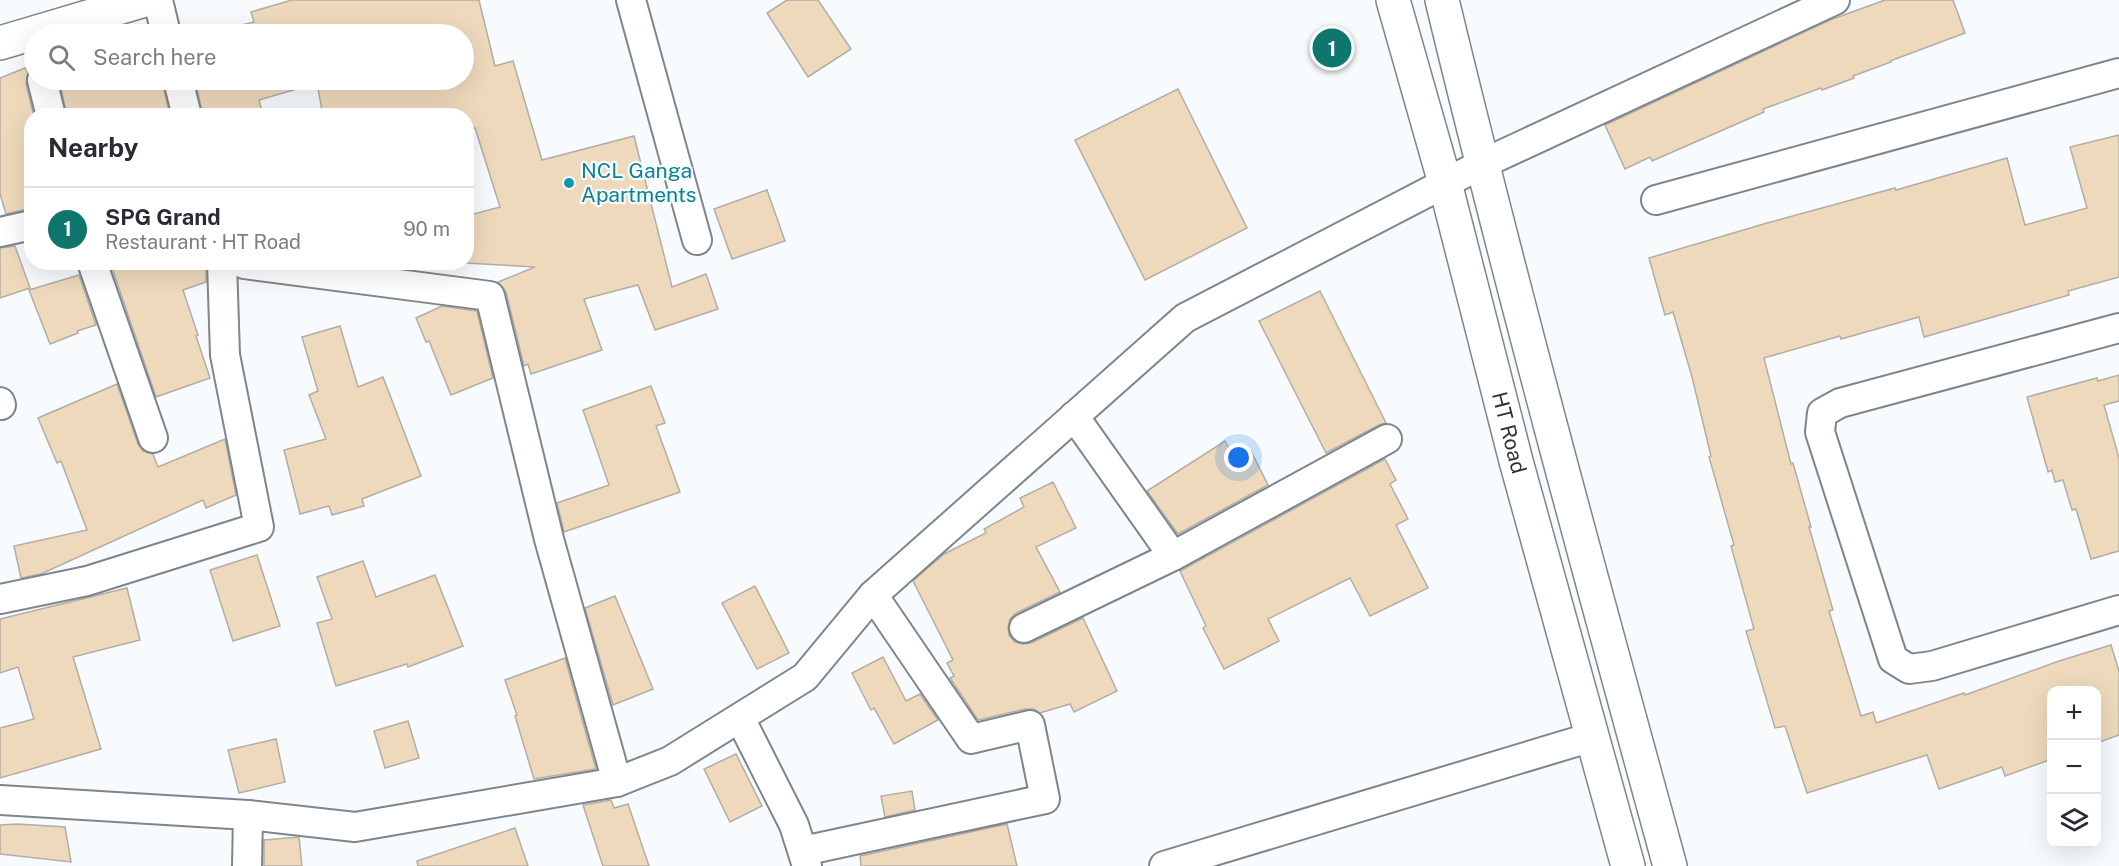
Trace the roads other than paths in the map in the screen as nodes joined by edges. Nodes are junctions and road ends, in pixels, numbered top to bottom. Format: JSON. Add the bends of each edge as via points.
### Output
{"nodes":[{"id":1,"x":145,"y":0,"type":"edge"},
{"id":2,"x":158,"y":0,"type":"edge"},
{"id":3,"x":631,"y":0,"type":"edge"},
{"id":4,"x":1393,"y":0,"type":"edge"},
{"id":5,"x":1442,"y":0,"type":"edge"},
{"id":6,"x":1835,"y":0,"type":"edge"},
{"id":7,"x":75,"y":24,"type":"edge"},
{"id":8,"x":164,"y":24,"type":"edge"},
{"id":9,"x":2119,"y":73,"type":"edge"},
{"id":10,"x":44,"y":90,"type":"edge"},
{"id":11,"x":180,"y":90,"type":"edge"},
{"id":12,"x":49,"y":108,"type":"edge"},
{"id":13,"x":185,"y":108,"type":"edge"},
{"id":14,"x":1482,"y":164,"type":"junction"},
{"id":15,"x":1445,"y":183,"type":"junction"},
{"id":16,"x":1656,"y":200,"type":"dead end"},
{"id":17,"x":24,"y":227,"type":"edge"},
{"id":18,"x":0,"y":232,"type":"edge"},
{"id":19,"x":696,"y":240,"type":"dead end"},
{"id":20,"x":95,"y":270,"type":"edge"},
{"id":21,"x":222,"y":270,"type":"edge"},
{"id":22,"x":289,"y":270,"type":"edge"},
{"id":23,"x":2119,"y":328,"type":"edge"},
{"id":24,"x":1074,"y":416,"type":"junction"},
{"id":25,"x":153,"y":438,"type":"dead end"},
{"id":26,"x":1387,"y":439,"type":"dead end"},
{"id":27,"x":1584,"y":554,"type":"junction"},
{"id":28,"x":1173,"y":555,"type":"junction"},
{"id":29,"x":1544,"y":563,"type":"junction"},
{"id":30,"x":873,"y":595,"type":"junction"},
{"id":31,"x":0,"y":599,"type":"edge"},
{"id":32,"x":2119,"y":610,"type":"edge"},
{"id":33,"x":1024,"y":628,"type":"dead end"},
{"id":34,"x":740,"y":718,"type":"junction"},
{"id":35,"x":1592,"y":736,"type":"junction"},
{"id":36,"x":617,"y":782,"type":"junction"},
{"id":37,"x":0,"y":800,"type":"edge"},
{"id":38,"x":248,"y":815,"type":"junction"},
{"id":39,"x":805,"y":859,"type":"edge"},
{"id":40,"x":247,"y":866,"type":"edge"},
{"id":41,"x":1164,"y":866,"type":"edge"},
{"id":42,"x":1628,"y":866,"type":"edge"},
{"id":43,"x":1670,"y":866,"type":"edge"}],
"edges":[{"from":1,"to":7,"type":"street"},
{"from":2,"to":8,"type":"street"},
{"from":3,"to":19,"type":"street"},
{"from":4,"to":15,"type":"street","name":"HT Road"},
{"from":5,"to":14,"type":"street","name":"HT Road"},
{"from":6,"to":14,"type":"street"},
{"from":9,"to":16,"type":"street"},
{"from":10,"to":12,"type":"street"},
{"from":11,"to":13,"type":"street"},
{"from":14,"to":15,"type":"street"},
{"from":14,"to":27,"type":"street","name":"HT Road"},
{"from":15,"to":24,"type":"street","via":[[1185,318]]},
{"from":15,"to":29,"type":"street","name":"HT Road"},
{"from":17,"to":18,"type":"street"},
{"from":20,"to":25,"type":"street"},
{"from":21,"to":31,"type":"street","via":[[225,355],[259,527],[87,581]]},
{"from":22,"to":36,"type":"street","via":[[489,296],[549,539]]},
{"from":23,"to":32,"type":"street","via":[[1840,403],[1822,413],[1820,432],[1893,659],[1909,669],[1932,666]]},
{"from":24,"to":28,"type":"street"},
{"from":24,"to":30,"type":"street"},
{"from":26,"to":28,"type":"street"},
{"from":27,"to":29,"type":"street"},
{"from":27,"to":43,"type":"street","name":"HT Road"},
{"from":28,"to":33,"type":"street"},
{"from":29,"to":35,"type":"street","name":"HT Road"},
{"from":30,"to":34,"type":"street","via":[[806,677]]},
{"from":30,"to":39,"type":"street","via":[[971,739],[1030,725],[1045,799]]},
{"from":34,"to":36,"type":"street","via":[[670,761]]},
{"from":34,"to":39,"type":"street","via":[[794,825]]},
{"from":35,"to":41,"type":"street"},
{"from":35,"to":42,"type":"street","name":"HT Road"},
{"from":36,"to":38,"type":"street","via":[[355,827]]},
{"from":37,"to":38,"type":"street"},
{"from":38,"to":40,"type":"street"}]}
